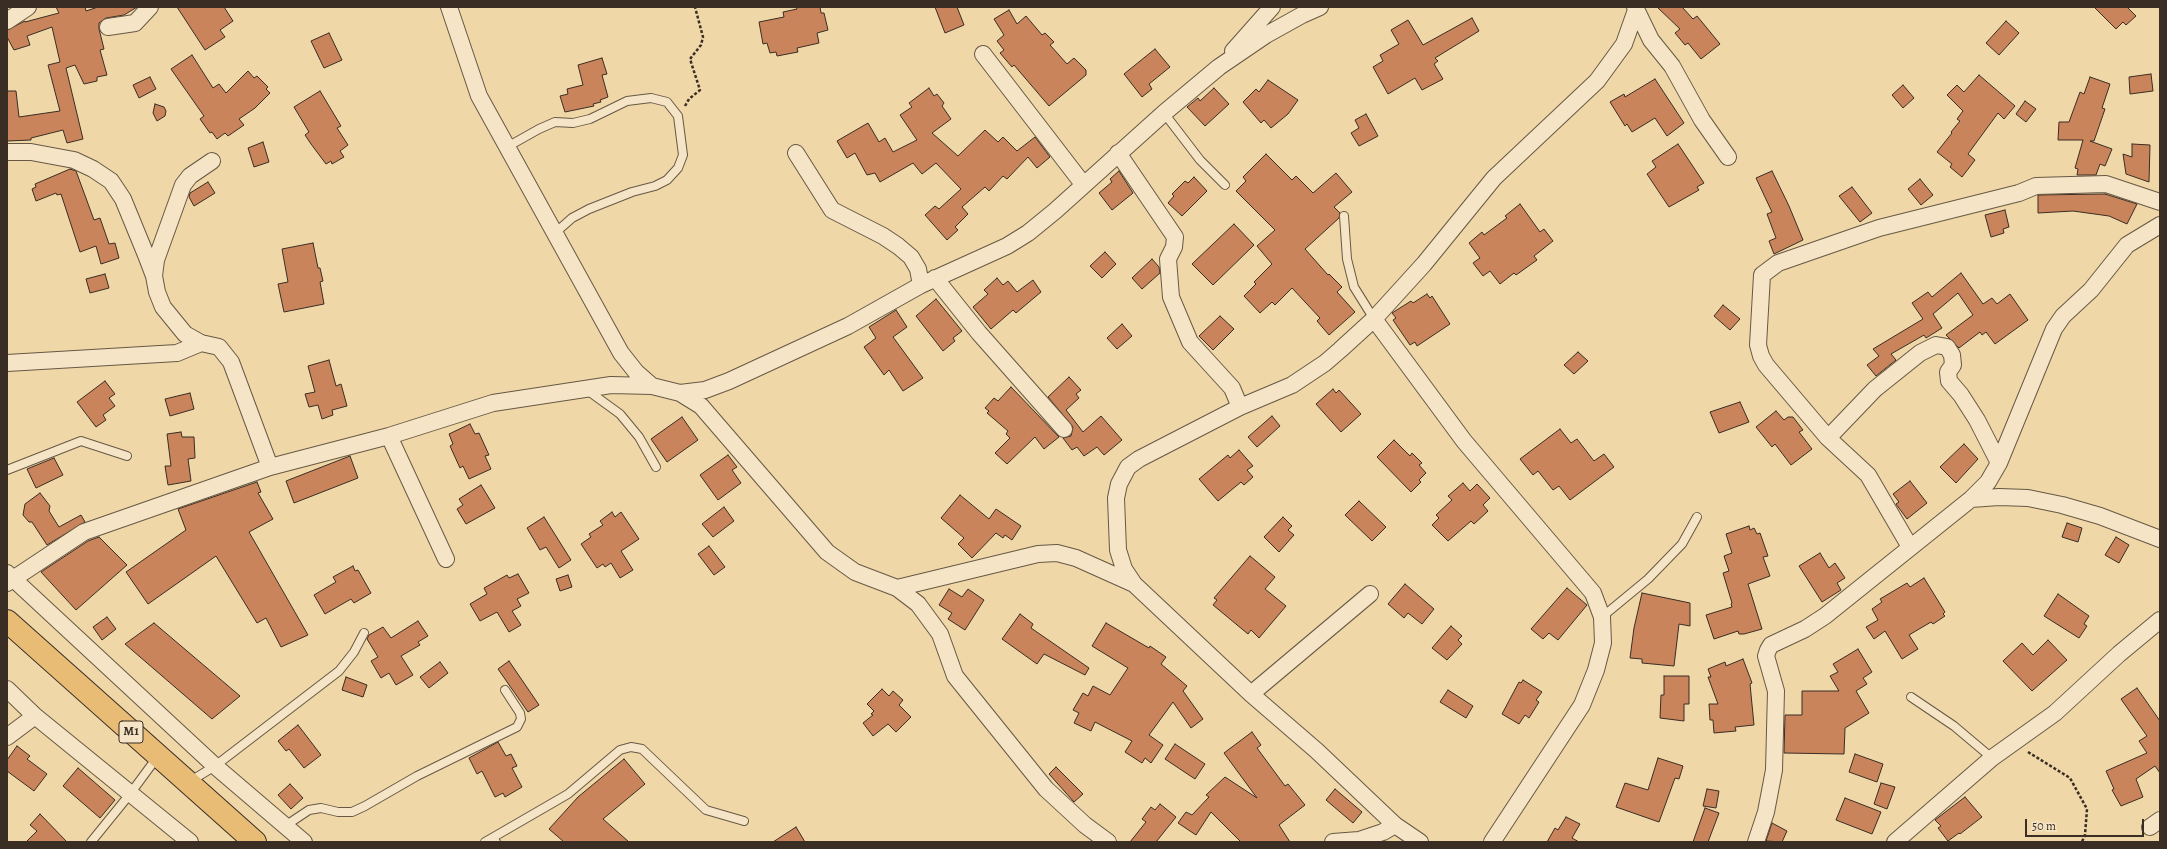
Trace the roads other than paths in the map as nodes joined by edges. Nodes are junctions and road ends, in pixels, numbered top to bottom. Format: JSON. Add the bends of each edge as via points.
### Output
{"nodes":[{"id":1,"x":28,"y":7,"type":"edge"},
{"id":2,"x":150,"y":7,"type":"edge"},
{"id":3,"x":449,"y":7,"type":"edge"},
{"id":4,"x":1272,"y":7,"type":"edge"},
{"id":5,"x":1320,"y":7,"type":"edge"},
{"id":6,"x":1636,"y":8,"type":"edge"},
{"id":7,"x":7,"y":21,"type":"edge"},
{"id":8,"x":108,"y":27,"type":"dead end"},
{"id":9,"x":983,"y":54,"type":"dead end"},
{"id":10,"x":1219,"y":67,"type":"junction"},
{"id":11,"x":1164,"y":112,"type":"junction"},
{"id":12,"x":508,"y":148,"type":"junction"},
{"id":13,"x":7,"y":152,"type":"edge"},
{"id":14,"x":796,"y":153,"type":"dead end"},
{"id":15,"x":1118,"y":153,"type":"junction"},
{"id":16,"x":1728,"y":157,"type":"dead end"},
{"id":17,"x":212,"y":161,"type":"dead end"},
{"id":18,"x":1083,"y":184,"type":"junction"},
{"id":19,"x":1225,"y":185,"type":"dead end"},
{"id":20,"x":2160,"y":202,"type":"edge"},
{"id":21,"x":1344,"y":216,"type":"dead end"},
{"id":22,"x":2160,"y":225,"type":"edge"},
{"id":23,"x":555,"y":233,"type":"junction"},
{"id":24,"x":154,"y":276,"type":"junction"},
{"id":25,"x":928,"y":281,"type":"junction"},
{"id":26,"x":1374,"y":320,"type":"junction"},
{"id":27,"x":201,"y":343,"type":"junction"},
{"id":28,"x":7,"y":363,"type":"edge"},
{"id":29,"x":652,"y":386,"type":"junction"},
{"id":30,"x":587,"y":390,"type":"junction"},
{"id":31,"x":680,"y":393,"type":"junction"},
{"id":32,"x":1240,"y":407,"type":"junction"},
{"id":33,"x":1064,"y":429,"type":"dead end"},
{"id":34,"x":389,"y":436,"type":"junction"},
{"id":35,"x":1828,"y":438,"type":"junction"},
{"id":36,"x":127,"y":456,"type":"dead end"},
{"id":37,"x":1999,"y":463,"type":"junction"},
{"id":38,"x":270,"y":467,"type":"junction"},
{"id":39,"x":656,"y":467,"type":"dead end"},
{"id":40,"x":7,"y":470,"type":"edge"},
{"id":41,"x":1971,"y":499,"type":"junction"},
{"id":42,"x":1697,"y":517,"type":"dead end"},
{"id":43,"x":2160,"y":539,"type":"edge"},
{"id":44,"x":1910,"y":547,"type":"junction"},
{"id":45,"x":446,"y":559,"type":"dead end"},
{"id":46,"x":9,"y":578,"type":"edge"},
{"id":47,"x":1134,"y":584,"type":"junction"},
{"id":48,"x":898,"y":588,"type":"junction"},
{"id":49,"x":1370,"y":594,"type":"dead end"},
{"id":50,"x":1602,"y":618,"type":"junction"},
{"id":51,"x":2160,"y":620,"type":"edge"},
{"id":52,"x":7,"y":621,"type":"edge"},
{"id":53,"x":364,"y":633,"type":"dead end"},
{"id":54,"x":7,"y":689,"type":"edge"},
{"id":55,"x":505,"y":690,"type":"dead end"},
{"id":56,"x":1251,"y":694,"type":"junction"},
{"id":57,"x":1911,"y":698,"type":"dead end"},
{"id":58,"x":35,"y":716,"type":"junction"},
{"id":59,"x":7,"y":737,"type":"edge"},
{"id":60,"x":158,"y":756,"type":"junction"},
{"id":61,"x":1992,"y":758,"type":"junction"},
{"id":62,"x":215,"y":766,"type":"junction"},
{"id":63,"x":188,"y":782,"type":"junction"},
{"id":64,"x":130,"y":794,"type":"junction"},
{"id":65,"x":744,"y":821,"type":"dead end"},
{"id":66,"x":1395,"y":825,"type":"junction"},
{"id":67,"x":285,"y":826,"type":"junction"},
{"id":68,"x":251,"y":841,"type":"edge"},
{"id":69,"x":491,"y":841,"type":"edge"},
{"id":70,"x":91,"y":842,"type":"edge"},
{"id":71,"x":190,"y":842,"type":"edge"},
{"id":72,"x":304,"y":842,"type":"edge"},
{"id":73,"x":1108,"y":842,"type":"edge"},
{"id":74,"x":1333,"y":842,"type":"edge"},
{"id":75,"x":1420,"y":842,"type":"edge"},
{"id":76,"x":1492,"y":842,"type":"edge"},
{"id":77,"x":1756,"y":842,"type":"edge"},
{"id":78,"x":1895,"y":842,"type":"edge"}],
"edges":[{"from":1,"to":7,"type":"street"},
{"from":2,"to":8,"type":"street","via":[[135,23]]},
{"from":3,"to":12,"type":"street","via":[[479,96]]},
{"from":4,"to":10,"type":"street"},
{"from":5,"to":10,"type":"street","via":[[1266,35]]},
{"from":6,"to":16,"type":"street","via":[[1651,40],[1672,66],[1702,120]]},
{"from":6,"to":26,"type":"street","via":[[1624,44],[1597,81],[1494,178],[1424,264]]},
{"from":9,"to":18,"type":"street"},
{"from":10,"to":11,"type":"street"},
{"from":11,"to":15,"type":"street"},
{"from":11,"to":19,"type":"lane","via":[[1200,160]]},
{"from":12,"to":23,"type":"street"},
{"from":12,"to":23,"type":"lane","via":[[555,122],[573,123],[590,119],[627,101],[651,98],[667,102],[678,116],[683,155],[678,168],[667,180],[589,209],[572,218]]},
{"from":13,"to":24,"type":"street","via":[[31,152],[74,160],[94,169],[111,182],[123,199]]},
{"from":14,"to":25,"type":"street","via":[[832,210],[898,246],[911,257]]},
{"from":15,"to":18,"type":"street"},
{"from":15,"to":32,"type":"street","via":[[1175,237],[1174,247],[1168,259],[1171,297],[1190,342],[1232,388]]},
{"from":17,"to":24,"type":"street","via":[[190,176],[183,185],[156,260]]},
{"from":18,"to":25,"type":"street","via":[[1028,233],[1007,246]]},
{"from":20,"to":35,"type":"street","via":[[2106,184],[2036,186],[2019,193],[1878,228],[1778,264],[1762,274],[1758,338],[1761,356]]},
{"from":21,"to":26,"type":"lane","via":[[1347,259],[1354,287]]},
{"from":22,"to":37,"type":"street","via":[[2127,245],[2091,290],[2063,316],[2054,329]]},
{"from":23,"to":29,"type":"street","via":[[622,353],[636,372]]},
{"from":24,"to":27,"type":"street","via":[[156,292],[173,321],[185,334]]},
{"from":25,"to":31,"type":"street","via":[[848,326],[729,381],[706,390]]},
{"from":25,"to":33,"type":"street"},
{"from":26,"to":32,"type":"street","via":[[1308,376]]},
{"from":26,"to":50,"type":"street","via":[[1464,442],[1593,593]]},
{"from":27,"to":28,"type":"street","via":[[177,352]]},
{"from":27,"to":38,"type":"street","via":[[219,347],[231,362]]},
{"from":29,"to":30,"type":"street","via":[[623,384]]},
{"from":29,"to":31,"type":"street"},
{"from":30,"to":34,"type":"street","via":[[493,403]]},
{"from":30,"to":39,"type":"lane","via":[[620,414],[639,437]]},
{"from":31,"to":48,"type":"street","via":[[701,406],[827,552],[855,572]]},
{"from":32,"to":47,"type":"street","via":[[1139,458],[1128,467],[1119,484],[1116,498],[1118,550],[1124,569]]},
{"from":34,"to":38,"type":"street"},
{"from":34,"to":45,"type":"street"},
{"from":35,"to":37,"type":"street","via":[[1875,389],[1920,353],[1936,345],[1947,347],[1952,354],[1953,365],[1948,372],[1949,381],[1977,420]]},
{"from":35,"to":44,"type":"street","via":[[1868,475]]},
{"from":36,"to":40,"type":"lane","via":[[81,441]]},
{"from":37,"to":41,"type":"street","via":[[1988,482]]},
{"from":38,"to":46,"type":"street","via":[[84,532]]},
{"from":41,"to":43,"type":"street","via":[[2028,498],[2062,505],[2100,516]]},
{"from":41,"to":44,"type":"street"},
{"from":42,"to":50,"type":"lane","via":[[1682,544]]},
{"from":44,"to":77,"type":"street","via":[[1826,616],[1771,645],[1768,650],[1766,656],[1776,691],[1774,770],[1766,812]]},
{"from":46,"to":62,"type":"street"},
{"from":47,"to":48,"type":"street","via":[[1076,558],[1057,553],[1038,554]]},
{"from":47,"to":56,"type":"street"},
{"from":48,"to":73,"type":"street","via":[[918,604],[940,634],[954,676],[1046,788],[1085,825]]},
{"from":49,"to":56,"type":"street"},
{"from":50,"to":76,"type":"street","via":[[1603,643],[1596,670],[1582,705]]},
{"from":51,"to":61,"type":"street","via":[[2055,713]]},
{"from":52,"to":60,"type":"highway","number":"M1"},
{"from":53,"to":62,"type":"lane","via":[[354,652],[339,671]]},
{"from":54,"to":58,"type":"street"},
{"from":55,"to":67,"type":"lane","via":[[520,713],[521,719],[516,727],[352,812],[321,808],[309,810]]},
{"from":56,"to":66,"type":"street","via":[[1317,751]]},
{"from":57,"to":61,"type":"lane","via":[[1954,726]]},
{"from":58,"to":59,"type":"street"},
{"from":58,"to":64,"type":"street"},
{"from":60,"to":63,"type":"highway","number":"M1"},
{"from":60,"to":64,"type":"lane"},
{"from":61,"to":78,"type":"street"},
{"from":62,"to":63,"type":"lane"},
{"from":62,"to":67,"type":"street"},
{"from":63,"to":68,"type":"highway","number":"M1"},
{"from":64,"to":70,"type":"lane"},
{"from":64,"to":71,"type":"street"},
{"from":65,"to":69,"type":"lane","via":[[706,810],[642,749],[631,747],[620,750],[568,794]]},
{"from":66,"to":74,"type":"street","via":[[1359,840]]},
{"from":66,"to":75,"type":"street"},
{"from":67,"to":72,"type":"street"}]}
